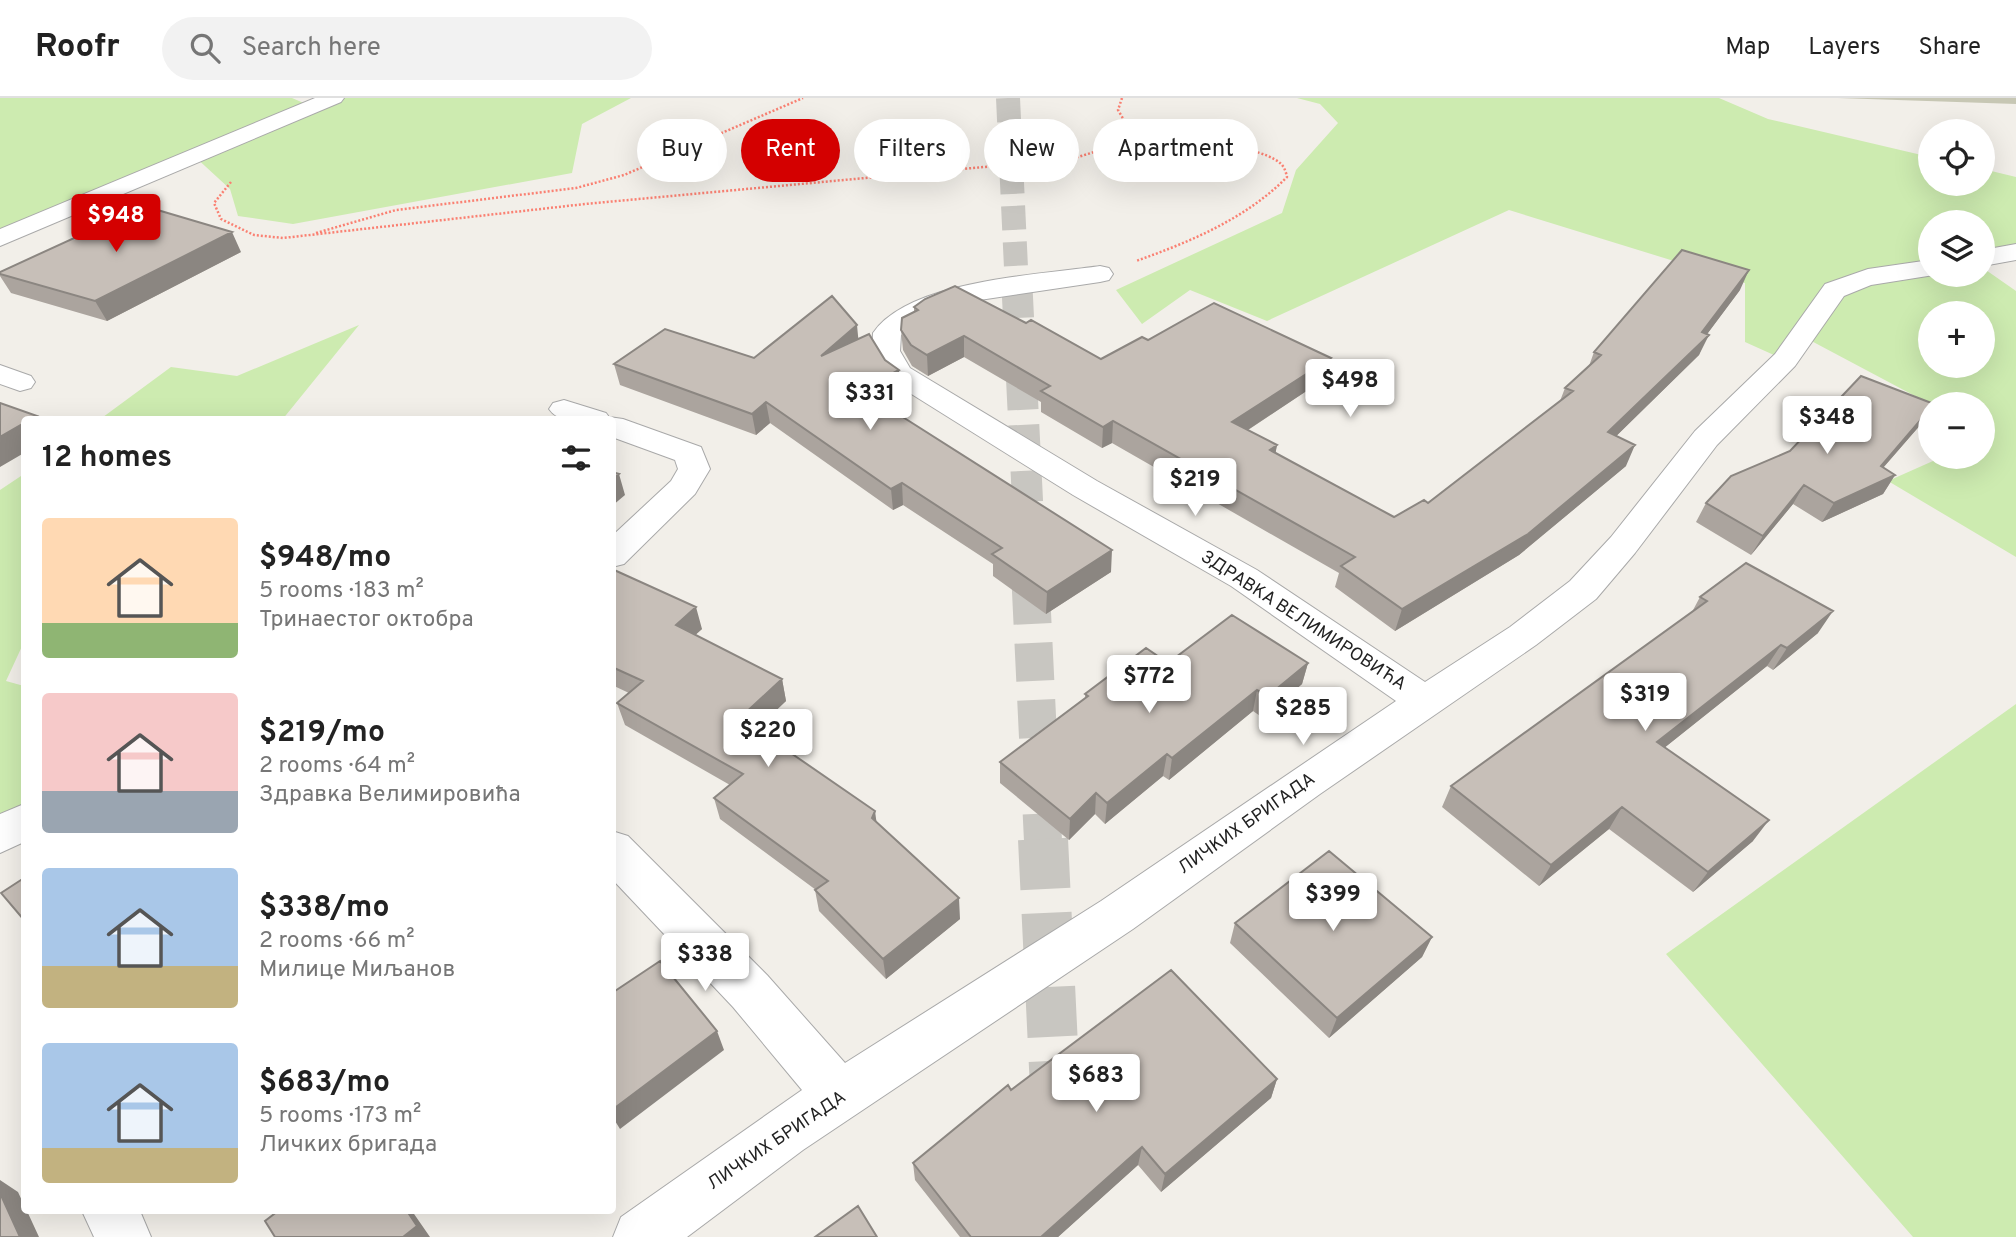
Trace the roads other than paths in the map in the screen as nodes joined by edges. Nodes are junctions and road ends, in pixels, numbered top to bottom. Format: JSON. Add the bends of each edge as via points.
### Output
{"nodes":[{"id":1,"x":334,"y":98,"type":"edge"},
{"id":2,"x":0,"y":238,"type":"edge"},
{"id":3,"x":2016,"y":252,"type":"edge"},
{"id":4,"x":1995,"y":256,"type":"edge"},
{"id":5,"x":1918,"y":270,"type":"edge"},
{"id":6,"x":1100,"y":274,"type":"road end"},
{"id":7,"x":564,"y":409,"type":"dead end"},
{"id":8,"x":584,"y":416,"type":"edge"},
{"id":9,"x":616,"y":427,"type":"edge"},
{"id":10,"x":616,"y":552,"type":"edge"},
{"id":11,"x":1426,"y":702,"type":"junction"},
{"id":12,"x":21,"y":823,"type":"edge"},
{"id":13,"x":0,"y":835,"type":"edge"},
{"id":14,"x":616,"y":853,"type":"edge"},
{"id":15,"x":841,"y":1097,"type":"junction"},
{"id":16,"x":112,"y":1214,"type":"edge"},
{"id":17,"x":123,"y":1237,"type":"edge"},
{"id":18,"x":641,"y":1237,"type":"edge"}],
"edges":[{"from":1,"to":2,"type":"street"},
{"from":3,"to":4,"type":"street"},
{"from":5,"to":11,"type":"street","name":"ЛИЧКИХ БРИГАДА","via":[[1861,279],[1834,290],[1785,360],[1706,438],[1583,590]]},
{"from":6,"to":11,"type":"street","name":"ЗДРАВКА ВЕЛИМИРОВИЋА","via":[[929,304],[902,318],[887,333],[886,351],[899,374],[926,392],[1244,578]]},
{"from":7,"to":8,"type":"street"},
{"from":9,"to":10,"type":"street","via":[[690,454],[694,469],[682,487]]},
{"from":11,"to":15,"type":"street","name":"ЛИЧКИХ БРИГАДА","via":[[1117,915]]},
{"from":12,"to":13,"type":"street"},
{"from":14,"to":15,"type":"street","via":[[750,991]]},
{"from":15,"to":18,"type":"street","name":"ЛИЧКИХ БРИГАДА","via":[[784,1132]]},
{"from":16,"to":17,"type":"street"}]}
